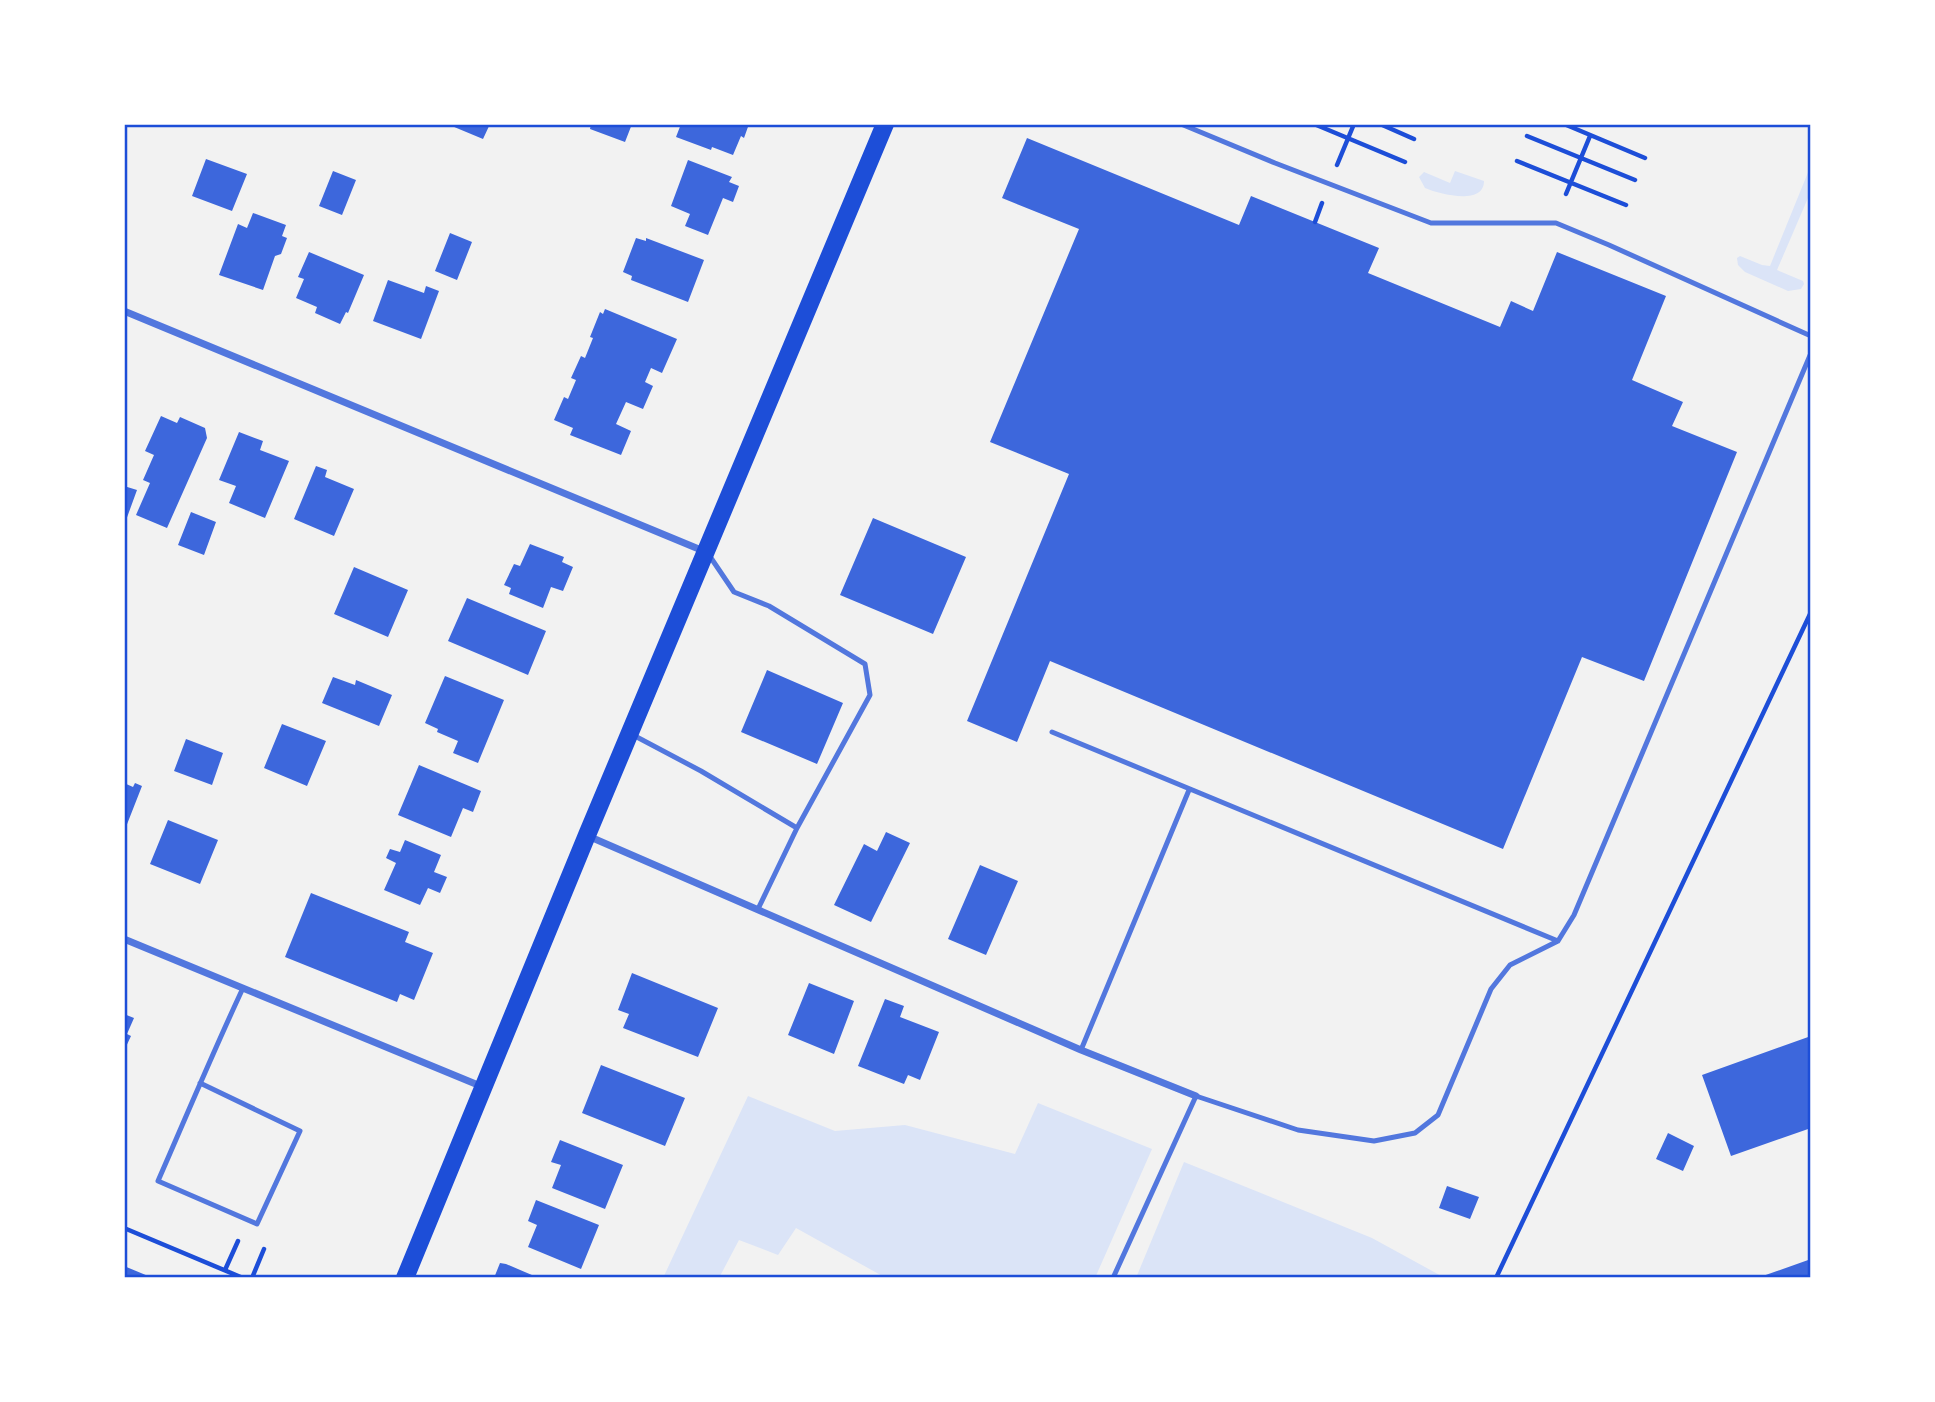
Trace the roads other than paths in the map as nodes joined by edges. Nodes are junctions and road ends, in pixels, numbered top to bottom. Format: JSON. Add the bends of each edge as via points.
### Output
{"nodes":[{"id":1,"x":885,"y":124,"type":"edge"},
{"id":2,"x":1181,"y":124,"type":"edge"},
{"id":3,"x":124,"y":310,"type":"edge"},
{"id":4,"x":1811,"y":336,"type":"edge"},
{"id":5,"x":1811,"y":353,"type":"edge"},
{"id":6,"x":707,"y":552,"type":"junction"},
{"id":7,"x":1052,"y":732,"type":"dead end"},
{"id":8,"x":630,"y":733,"type":"junction"},
{"id":9,"x":1189,"y":789,"type":"junction"},
{"id":10,"x":797,"y":828,"type":"junction"},
{"id":11,"x":587,"y":835,"type":"junction"},
{"id":12,"x":758,"y":909,"type":"junction"},
{"id":13,"x":124,"y":939,"type":"edge"},
{"id":14,"x":1558,"y":941,"type":"junction"},
{"id":15,"x":243,"y":988,"type":"junction"},
{"id":16,"x":1081,"y":1050,"type":"junction"},
{"id":17,"x":200,"y":1083,"type":"junction"},
{"id":18,"x":484,"y":1087,"type":"junction"},
{"id":19,"x":1196,"y":1096,"type":"junction"},
{"id":20,"x":405,"y":1278,"type":"edge"},
{"id":21,"x":1113,"y":1278,"type":"edge"}],
"edges":[{"from":1,"to":6,"type":"main road"},
{"from":2,"to":4,"type":"lane","via":[[1431,223],[1556,223]]},
{"from":3,"to":6,"type":"street"},
{"from":5,"to":14,"type":"lane","via":[[1574,915]]},
{"from":6,"to":8,"type":"main road"},
{"from":6,"to":10,"type":"lane","via":[[734,592],[769,606],[865,664],[870,695]]},
{"from":7,"to":9,"type":"lane"},
{"from":8,"to":10,"type":"lane"},
{"from":8,"to":11,"type":"main road"},
{"from":9,"to":14,"type":"lane"},
{"from":9,"to":16,"type":"lane"},
{"from":10,"to":12,"type":"lane"},
{"from":11,"to":12,"type":"street"},
{"from":11,"to":18,"type":"main road"},
{"from":12,"to":16,"type":"street"},
{"from":13,"to":15,"type":"street"},
{"from":14,"to":19,"type":"lane","via":[[1510,965],[1491,989],[1438,1115],[1415,1133],[1374,1141],[1298,1130]]},
{"from":15,"to":17,"type":"lane"},
{"from":15,"to":18,"type":"street"},
{"from":16,"to":19,"type":"street"},
{"from":17,"to":17,"type":"lane","via":[[158,1181],[257,1224],[300,1131]]},
{"from":18,"to":20,"type":"main road"},
{"from":19,"to":21,"type":"lane"}]}
